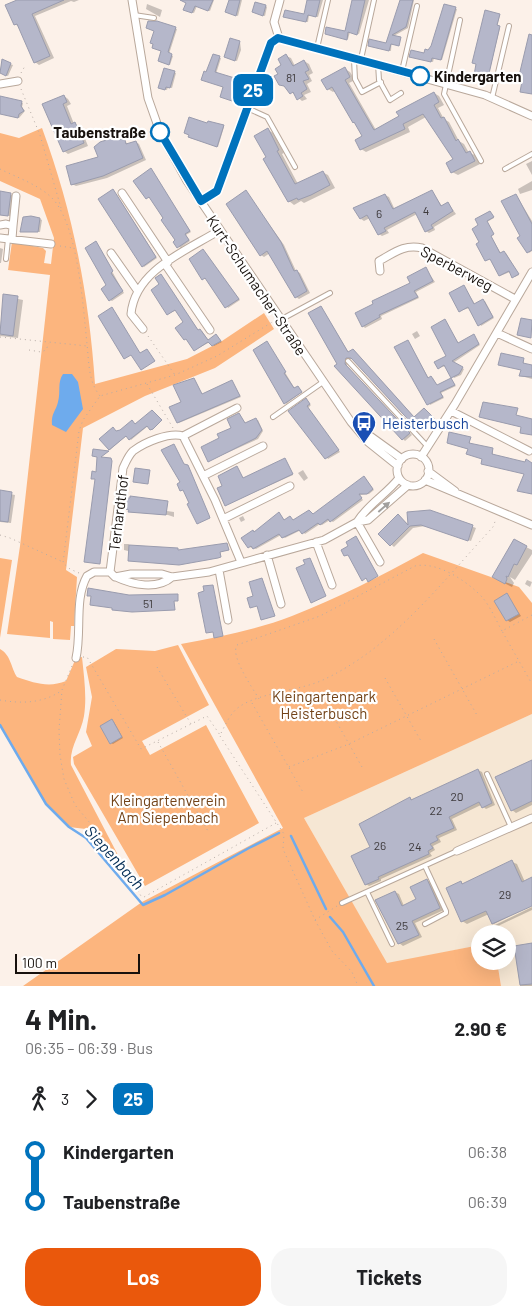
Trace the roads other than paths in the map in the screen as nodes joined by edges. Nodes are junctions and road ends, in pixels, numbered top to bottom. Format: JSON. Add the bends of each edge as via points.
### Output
{"nodes":[{"id":1,"x":132,"y":0,"type":"edge"},
{"id":2,"x":280,"y":0,"type":"edge"},
{"id":3,"x":328,"y":0,"type":"edge"},
{"id":4,"x":374,"y":0,"type":"edge"},
{"id":5,"x":417,"y":6,"type":"dead end"},
{"id":6,"x":134,"y":15,"type":"junction"},
{"id":7,"x":154,"y":18,"type":"dead end"},
{"id":8,"x":460,"y":20,"type":"dead end"},
{"id":9,"x":509,"y":26,"type":"dead end"},
{"id":10,"x":278,"y":38,"type":"junction"},
{"id":11,"x":317,"y":48,"type":"junction"},
{"id":12,"x":358,"y":58,"type":"junction"},
{"id":13,"x":378,"y":64,"type":"junction"},
{"id":14,"x":402,"y":71,"type":"junction"},
{"id":15,"x":18,"y":80,"type":"road end"},
{"id":16,"x":381,"y":82,"type":"junction"},
{"id":17,"x":444,"y":83,"type":"junction"},
{"id":18,"x":0,"y":84,"type":"edge"},
{"id":19,"x":402,"y":93,"type":"dead end"},
{"id":20,"x":492,"y":98,"type":"junction"},
{"id":21,"x":247,"y":108,"type":"junction"},
{"id":22,"x":532,"y":116,"type":"edge"},
{"id":23,"x":532,"y":154,"type":"edge"},
{"id":24,"x":481,"y":161,"type":"dead end"},
{"id":25,"x":295,"y":167,"type":"dead end"},
{"id":26,"x":505,"y":169,"type":"dead end"},
{"id":27,"x":122,"y":193,"type":"dead end"},
{"id":28,"x":16,"y":196,"type":"dead end"},
{"id":29,"x":201,"y":201,"type":"junction"},
{"id":30,"x":0,"y":225,"type":"edge"},
{"id":31,"x":13,"y":226,"type":"junction"},
{"id":32,"x":220,"y":230,"type":"junction"},
{"id":33,"x":0,"y":238,"type":"edge"},
{"id":34,"x":10,"y":239,"type":"junction"},
{"id":35,"x":51,"y":244,"type":"road end"},
{"id":36,"x":111,"y":253,"type":"dead end"},
{"id":37,"x":6,"y":259,"type":"dead end"},
{"id":38,"x":167,"y":263,"type":"junction"},
{"id":39,"x":380,"y":271,"type":"dead end"},
{"id":40,"x":532,"y":272,"type":"edge"},
{"id":41,"x":137,"y":290,"type":"junction"},
{"id":42,"x":330,"y":293,"type":"dead end"},
{"id":43,"x":516,"y":299,"type":"junction"},
{"id":44,"x":280,"y":319,"type":"junction"},
{"id":45,"x":143,"y":329,"type":"road end"},
{"id":46,"x":210,"y":330,"type":"dead end"},
{"id":47,"x":497,"y":333,"type":"junction"},
{"id":48,"x":532,"y":349,"type":"edge"},
{"id":49,"x":348,"y":361,"type":"dead end"},
{"id":50,"x":324,"y":382,"type":"junction"},
{"id":51,"x":237,"y":408,"type":"dead end"},
{"id":52,"x":451,"y":411,"type":"junction"},
{"id":53,"x":273,"y":417,"type":"dead end"},
{"id":54,"x":351,"y":422,"type":"junction"},
{"id":55,"x":180,"y":436,"type":"junction"},
{"id":56,"x":263,"y":446,"type":"dead end"},
{"id":57,"x":428,"y":447,"type":"junction"},
{"id":58,"x":529,"y":451,"type":"dead end"},
{"id":59,"x":421,"y":457,"type":"junction"},
{"id":60,"x":402,"y":459,"type":"junction"},
{"id":61,"x":398,"y":466,"type":"junction"},
{"id":62,"x":428,"y":471,"type":"junction"},
{"id":63,"x":202,"y":476,"type":"junction"},
{"id":64,"x":399,"y":478,"type":"junction"},
{"id":65,"x":425,"y":480,"type":"junction"},
{"id":66,"x":408,"y":485,"type":"junction"},
{"id":67,"x":290,"y":486,"type":"dead end"},
{"id":68,"x":464,"y":496,"type":"junction"},
{"id":69,"x":223,"y":518,"type":"junction"},
{"id":70,"x":357,"y":522,"type":"junction"},
{"id":71,"x":532,"y":526,"type":"edge"},
{"id":72,"x":316,"y":542,"type":"junction"},
{"id":73,"x":267,"y":555,"type":"junction"},
{"id":74,"x":241,"y":562,"type":"junction"},
{"id":75,"x":380,"y":562,"type":"dead end"},
{"id":76,"x":219,"y":570,"type":"junction"},
{"id":77,"x":113,"y":574,"type":"junction"},
{"id":78,"x":172,"y":578,"type":"junction"},
{"id":79,"x":332,"y":584,"type":"dead end"},
{"id":80,"x":281,"y":604,"type":"dead end"},
{"id":81,"x":228,"y":620,"type":"dead end"},
{"id":82,"x":76,"y":658,"type":"road end"},
{"id":83,"x":487,"y":774,"type":"dead end"},
{"id":84,"x":532,"y":818,"type":"edge"},
{"id":85,"x":512,"y":827,"type":"junction"},
{"id":86,"x":457,"y":851,"type":"joint"},
{"id":87,"x":425,"y":866,"type":"junction"},
{"id":88,"x":367,"y":892,"type":"junction"},
{"id":89,"x":342,"y":903,"type":"road end"},
{"id":90,"x":424,"y":924,"type":"dead end"},
{"id":91,"x":392,"y":944,"type":"dead end"}],
"edges":[{"from":1,"to":6,"type":"street","name":"Kurt-Schumacher-Straße"},
{"from":2,"to":10,"type":"street","via":[[274,22]]},
{"from":3,"to":11,"type":"lane"},
{"from":4,"to":12,"type":"lane"},
{"from":5,"to":14,"type":"lane"},
{"from":6,"to":7,"type":"lane"},
{"from":6,"to":29,"type":"street","name":"Kurt-Schumacher-Straße","via":[[148,98],[160,132]]},
{"from":8,"to":17,"type":"lane"},
{"from":9,"to":20,"type":"lane"},
{"from":10,"to":11,"type":"street"},
{"from":10,"to":21,"type":"street","via":[[271,43]]},
{"from":11,"to":12,"type":"street"},
{"from":12,"to":13,"type":"street"},
{"from":12,"to":16,"type":"lane","via":[[356,79],[362,92]]},
{"from":13,"to":14,"type":"street"},
{"from":13,"to":16,"type":"lane"},
{"from":14,"to":17,"type":"street"},
{"from":15,"to":18,"type":"street"},
{"from":16,"to":19,"type":"lane","via":[[390,100]]},
{"from":17,"to":20,"type":"street"},
{"from":17,"to":24,"type":"lane","via":[[444,94]]},
{"from":20,"to":22,"type":"street"},
{"from":21,"to":25,"type":"lane","via":[[267,117]]},
{"from":21,"to":29,"type":"street","via":[[217,191]]},
{"from":23,"to":26,"type":"lane"},
{"from":27,"to":38,"type":"street"},
{"from":28,"to":31,"type":"street"},
{"from":29,"to":32,"type":"street","name":"Kurt-Schumacher-Straße"},
{"from":30,"to":31,"type":"street"},
{"from":31,"to":34,"type":"street"},
{"from":32,"to":38,"type":"street"},
{"from":32,"to":44,"type":"street","name":"Kurt-Schumacher-Straße"},
{"from":33,"to":34,"type":"street"},
{"from":34,"to":35,"type":"street"},
{"from":34,"to":37,"type":"lane"},
{"from":36,"to":41,"type":"street"},
{"from":38,"to":41,"type":"street","via":[[144,280]]},
{"from":38,"to":46,"type":"street"},
{"from":39,"to":43,"type":"street","name":"Sperberweg","via":[[379,261],[404,247],[422,248]]},
{"from":40,"to":43,"type":"street"},
{"from":41,"to":45,"type":"street","via":[[131,314]]},
{"from":42,"to":44,"type":"lane"},
{"from":43,"to":47,"type":"street"},
{"from":44,"to":50,"type":"street","name":"Kurt-Schumacher-Straße"},
{"from":47,"to":48,"type":"street"},
{"from":47,"to":52,"type":"street"},
{"from":49,"to":57,"type":"lane"},
{"from":50,"to":53,"type":"lane"},
{"from":50,"to":54,"type":"street","name":"Kurt-Schumacher-Straße"},
{"from":51,"to":55,"type":"street","name":"Terhardthof"},
{"from":52,"to":57,"type":"street"},
{"from":52,"to":58,"type":"street"},
{"from":54,"to":60,"type":"street","name":"Kurt-Schumacher-Straße"},
{"from":54,"to":61,"type":"street","name":"Kurt-Schumacher-Straße","via":[[368,442]]},
{"from":55,"to":63,"type":"street"},
{"from":55,"to":77,"type":"street","name":"Terhardthof","via":[[169,436],[139,448],[126,459]]},
{"from":56,"to":63,"type":"street"},
{"from":57,"to":59,"type":"street"},
{"from":59,"to":60,"type":"street","via":[[411,454]]},
{"from":59,"to":62,"type":"street"},
{"from":60,"to":61,"type":"street"},
{"from":61,"to":64,"type":"street"},
{"from":62,"to":65,"type":"street"},
{"from":62,"to":68,"type":"street"},
{"from":63,"to":69,"type":"street"},
{"from":64,"to":66,"type":"street"},
{"from":64,"to":70,"type":"street","name":"Terhardthof","via":[[363,512]]},
{"from":65,"to":66,"type":"street"},
{"from":65,"to":68,"type":"street"},
{"from":70,"to":66,"type":"street","name":"Terhardthof","one_way":true,"via":[[368,520]]},
{"from":67,"to":69,"type":"street"},
{"from":68,"to":71,"type":"street"},
{"from":69,"to":74,"type":"street"},
{"from":70,"to":72,"type":"street","name":"Terhardthof"},
{"from":70,"to":75,"type":"street"},
{"from":72,"to":73,"type":"street","name":"Terhardthof"},
{"from":72,"to":79,"type":"street"},
{"from":73,"to":74,"type":"street","name":"Terhardthof"},
{"from":73,"to":80,"type":"street"},
{"from":74,"to":76,"type":"street","name":"Terhardthof"},
{"from":76,"to":78,"type":"street","name":"Terhardthof"},
{"from":76,"to":81,"type":"street"},
{"from":77,"to":78,"type":"street","name":"Terhardthof","via":[[162,574]]},
{"from":77,"to":78,"type":"street","name":"Terhardthof","via":[[132,585],[164,584]]},
{"from":77,"to":82,"type":"street","name":"Terhardthof","via":[[94,572],[87,576],[81,588]]},
{"from":83,"to":85,"type":"lane"},
{"from":84,"to":85,"type":"street"},
{"from":85,"to":86,"type":"street"},
{"from":86,"to":87,"type":"lane"},
{"from":87,"to":88,"type":"lane"},
{"from":87,"to":90,"type":"lane","via":[[446,914]]},
{"from":88,"to":89,"type":"lane"},
{"from":88,"to":91,"type":"lane"}]}
